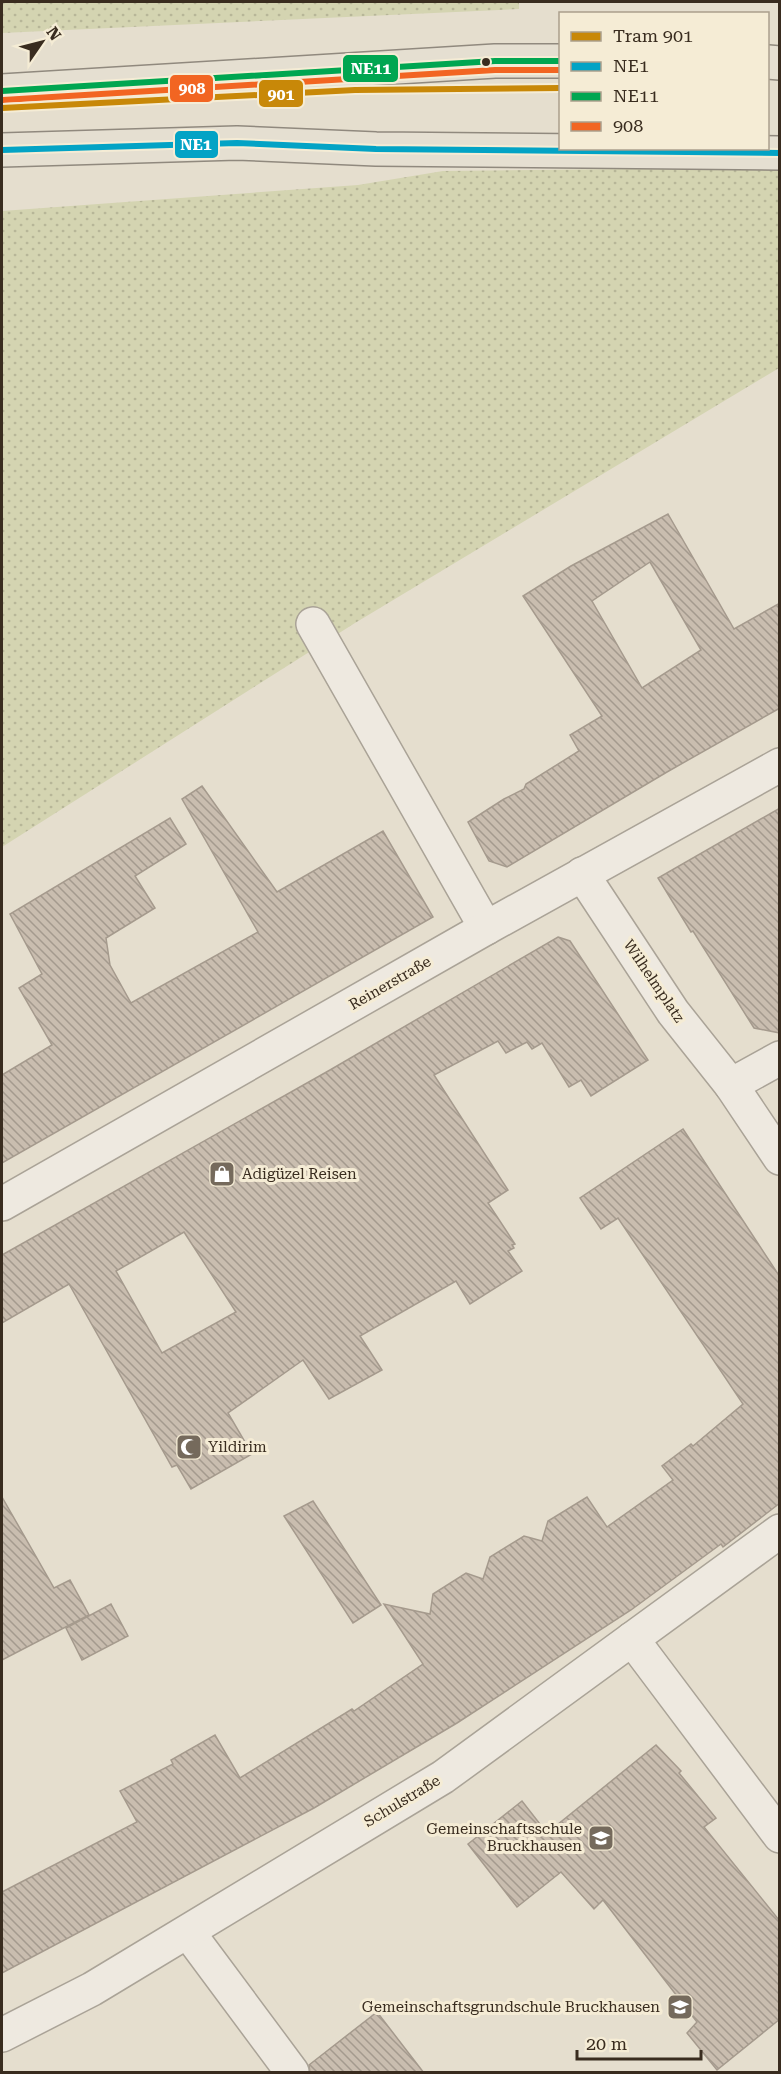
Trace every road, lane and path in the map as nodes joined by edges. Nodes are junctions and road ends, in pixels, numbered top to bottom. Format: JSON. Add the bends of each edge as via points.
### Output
{"nodes":[{"id":1,"x":559,"y":61,"type":"edge"},
{"id":2,"x":2,"y":91,"type":"edge"},
{"id":3,"x":2,"y":150,"type":"edge"},
{"id":4,"x":780,"y":153,"type":"edge"},
{"id":5,"x":313,"y":624,"type":"dead end"},
{"id":6,"x":780,"y":765,"type":"edge"},
{"id":7,"x":582,"y":874,"type":"junction"},
{"id":8,"x":486,"y":928,"type":"junction"},
{"id":9,"x":780,"y":1058,"type":"edge"},
{"id":10,"x":731,"y":1085,"type":"junction"},
{"id":11,"x":780,"y":1158,"type":"edge"},
{"id":12,"x":2,"y":1204,"type":"edge"},
{"id":13,"x":780,"y":1532,"type":"edge"},
{"id":14,"x":633,"y":1639,"type":"junction"},
{"id":15,"x":780,"y":1836,"type":"edge"},
{"id":16,"x":188,"y":1932,"type":"junction"},
{"id":17,"x":2,"y":2035,"type":"edge"},
{"id":18,"x":292,"y":2073,"type":"edge"}],
"edges":[{"from":1,"to":2,"type":"main road","via":[[495,61]]},
{"from":3,"to":4,"type":"main road","via":[[237,143],[376,149]]},
{"from":5,"to":8,"type":"street"},
{"from":6,"to":7,"type":"street","name":"Reinerstraße"},
{"from":7,"to":8,"type":"street","name":"Reinerstraße"},
{"from":7,"to":10,"type":"street","name":"Wilhelmplatz","via":[[673,1012]]},
{"from":8,"to":12,"type":"street","name":"Reinerstraße"},
{"from":9,"to":10,"type":"street"},
{"from":10,"to":11,"type":"street","name":"Wilhelmplatz"},
{"from":13,"to":14,"type":"street","name":"Schulstraße"},
{"from":14,"to":15,"type":"street"},
{"from":14,"to":16,"type":"street","name":"Schulstraße","via":[[443,1776]]},
{"from":16,"to":17,"type":"street","name":"Schulstraße","via":[[92,1989]]},
{"from":16,"to":18,"type":"street"}]}
